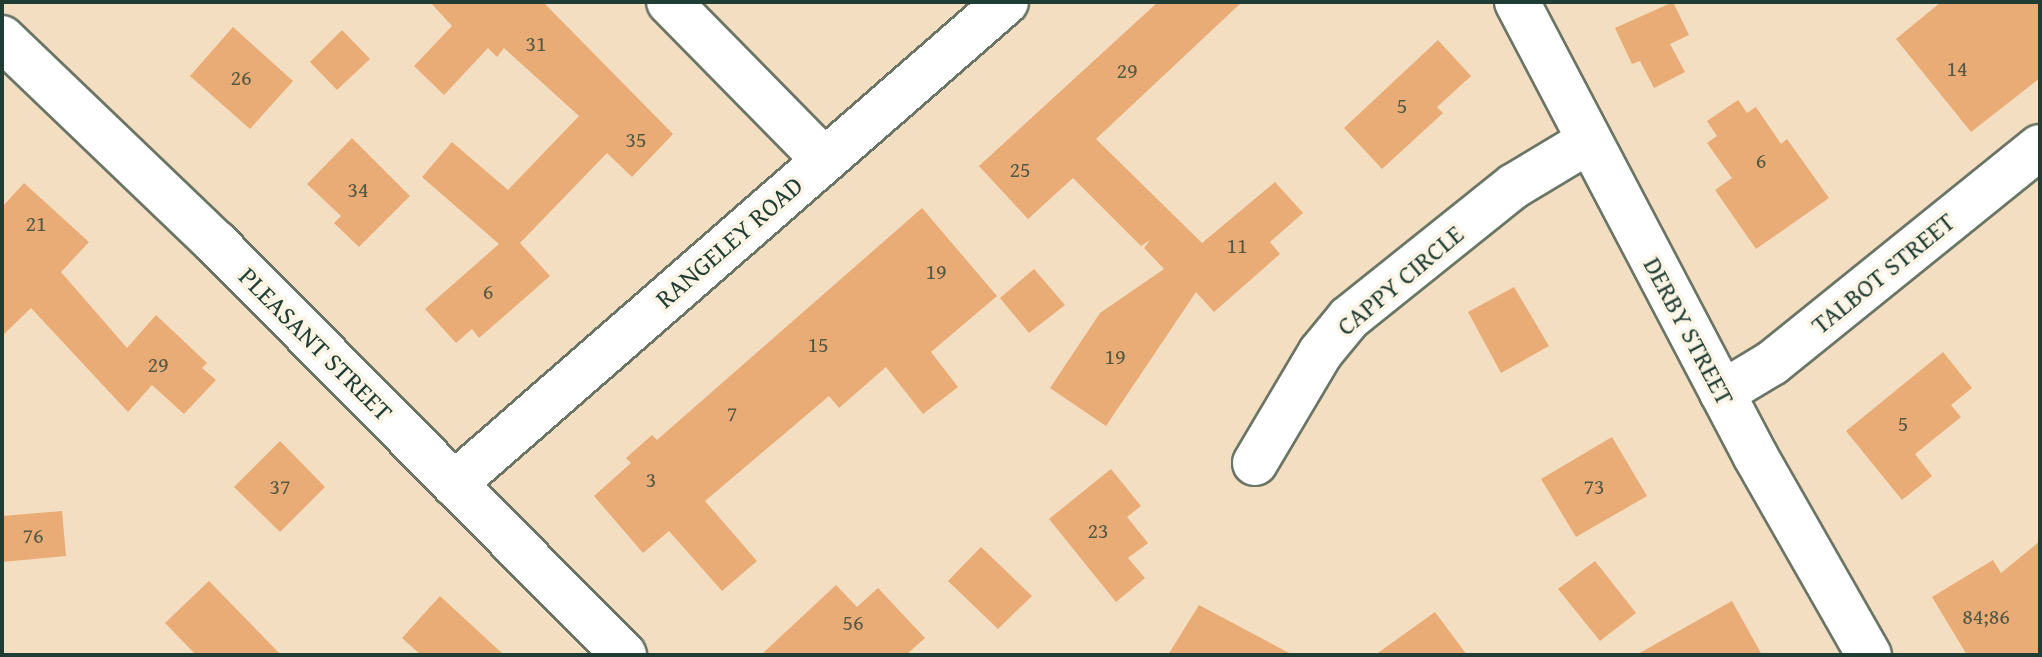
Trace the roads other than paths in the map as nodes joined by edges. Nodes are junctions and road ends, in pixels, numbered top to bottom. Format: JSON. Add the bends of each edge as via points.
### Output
{"nodes":[{"id":1,"x":669,"y":2,"type":"edge"},
{"id":2,"x":1006,"y":2,"type":"edge"},
{"id":3,"x":1517,"y":2,"type":"edge"},
{"id":4,"x":6,"y":50,"type":"edge"},
{"id":5,"x":1589,"y":141,"type":"junction"},
{"id":6,"x":2040,"y":147,"type":"edge"},
{"id":7,"x":824,"y":160,"type":"junction"},
{"id":8,"x":1722,"y":393,"type":"junction"},
{"id":9,"x":1255,"y":463,"type":"dead end"},
{"id":10,"x":454,"y":484,"type":"junction"},
{"id":11,"x":624,"y":655,"type":"edge"},
{"id":12,"x":1869,"y":655,"type":"edge"}],
"edges":[{"from":1,"to":7,"type":"street"},
{"from":2,"to":7,"type":"street","name":"RANGELEY ROAD"},
{"from":3,"to":5,"type":"street","name":"DERBY STREET"},
{"from":4,"to":10,"type":"street","name":"PLEASANT STREET","via":[[216,243]]},
{"from":5,"to":8,"type":"street","name":"DERBY STREET"},
{"from":5,"to":9,"type":"street","name":"CAPPY CIRCLE","via":[[1514,186],[1349,318],[1321,352]]},
{"from":6,"to":8,"type":"street","name":"TALBOT STREET","via":[[1772,363]]},
{"from":7,"to":10,"type":"street","name":"RANGELEY ROAD"},
{"from":8,"to":12,"type":"street","name":"DERBY STREET"},
{"from":10,"to":11,"type":"street","name":"PLEASANT STREET"}]}
